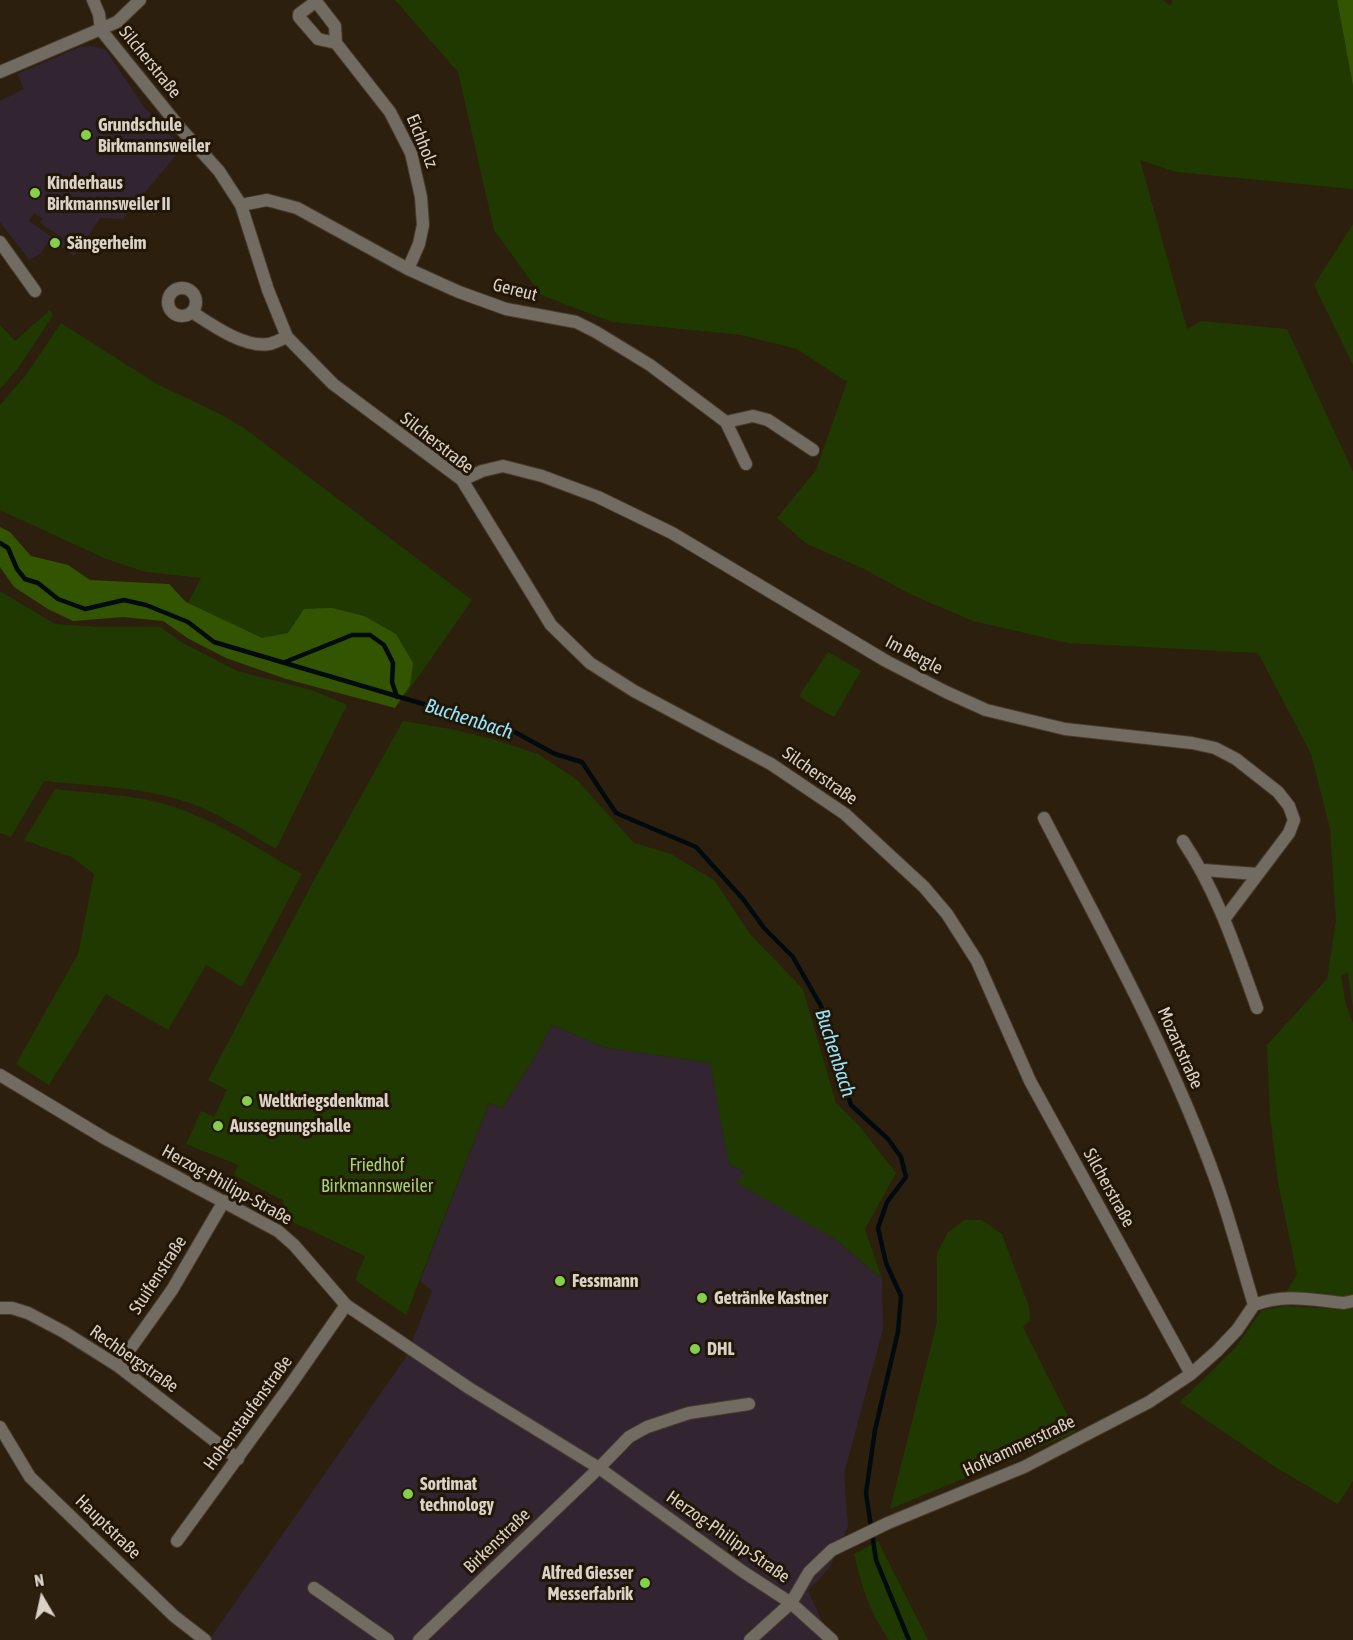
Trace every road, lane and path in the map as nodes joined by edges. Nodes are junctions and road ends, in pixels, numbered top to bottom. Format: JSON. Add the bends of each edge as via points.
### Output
{"nodes":[{"id":1,"x":93,"y":0,"type":"edge"},
{"id":2,"x":140,"y":0,"type":"edge"},
{"id":3,"x":101,"y":30,"type":"junction"},
{"id":4,"x":336,"y":43,"type":"dead end"},
{"id":5,"x":0,"y":72,"type":"edge"},
{"id":6,"x":241,"y":204,"type":"junction"},
{"id":7,"x":0,"y":242,"type":"edge"},
{"id":8,"x":408,"y":269,"type":"junction"},
{"id":9,"x":35,"y":291,"type":"dead end"},
{"id":10,"x":192,"y":312,"type":"dead end"},
{"id":11,"x":287,"y":337,"type":"junction"},
{"id":12,"x":726,"y":422,"type":"junction"},
{"id":13,"x":813,"y":450,"type":"dead end"},
{"id":14,"x":746,"y":464,"type":"dead end"},
{"id":15,"x":462,"y":480,"type":"junction"},
{"id":16,"x":1044,"y":818,"type":"dead end"},
{"id":17,"x":1183,"y":841,"type":"dead end"},
{"id":18,"x":1203,"y":870,"type":"junction"},
{"id":19,"x":1257,"y":874,"type":"junction"},
{"id":20,"x":1225,"y":918,"type":"junction"},
{"id":21,"x":1257,"y":1008,"type":"dead end"},
{"id":22,"x":0,"y":1075,"type":"edge"},
{"id":23,"x":224,"y":1201,"type":"junction"},
{"id":24,"x":1353,"y":1301,"type":"edge"},
{"id":25,"x":346,"y":1305,"type":"junction"},
{"id":26,"x":1254,"y":1305,"type":"junction"},
{"id":27,"x":0,"y":1308,"type":"edge"},
{"id":28,"x":118,"y":1366,"type":"junction"},
{"id":29,"x":1191,"y":1374,"type":"junction"},
{"id":30,"x":749,"y":1404,"type":"dead end"},
{"id":31,"x":1,"y":1434,"type":"edge"},
{"id":32,"x":238,"y":1459,"type":"junction"},
{"id":33,"x":599,"y":1468,"type":"junction"},
{"id":34,"x":177,"y":1541,"type":"dead end"},
{"id":35,"x":314,"y":1588,"type":"dead end"},
{"id":36,"x":791,"y":1603,"type":"junction"},
{"id":37,"x":205,"y":1640,"type":"edge"},
{"id":38,"x":388,"y":1640,"type":"edge"},
{"id":39,"x":419,"y":1640,"type":"edge"},
{"id":40,"x":750,"y":1640,"type":"edge"},
{"id":41,"x":832,"y":1640,"type":"edge"}],
"edges":[{"from":1,"to":3,"type":"street"},
{"from":2,"to":3,"type":"street","via":[[117,22]]},
{"from":3,"to":5,"type":"street"},
{"from":3,"to":6,"type":"street","name":"Silcherstraße","via":[[219,171]]},
{"from":4,"to":8,"type":"street","name":"Eichholz","via":[[390,112],[411,153],[422,197],[423,225]]},
{"from":6,"to":8,"type":"street","name":"Gereut","via":[[267,200],[297,208]]},
{"from":6,"to":11,"type":"street","name":"Silcherstraße"},
{"from":7,"to":9,"type":"street"},
{"from":8,"to":12,"type":"street","name":"Gereut","via":[[506,309],[576,322],[650,365]]},
{"from":10,"to":11,"type":"street","via":[[226,334],[246,341],[268,344]]},
{"from":11,"to":15,"type":"street","name":"Silcherstraße","via":[[333,384]]},
{"from":12,"to":13,"type":"street","via":[[753,416],[768,420]]},
{"from":12,"to":14,"type":"street","name":"Gereut"},
{"from":15,"to":19,"type":"street","name":"Im Bergle","via":[[503,466],[598,497],[672,533],[886,661],[986,710],[1065,729],[1215,748],[1236,759],[1278,792],[1294,820],[1289,833]]},
{"from":15,"to":29,"type":"street","name":"Silcherstraße","via":[[551,626],[590,663],[634,692],[771,764],[845,814],[924,887],[947,914],[977,960],[1035,1091]]},
{"from":16,"to":26,"type":"street","name":"Mozartstraße","via":[[1149,1021],[1183,1098],[1215,1179]]},
{"from":17,"to":18,"type":"street"},
{"from":18,"to":19,"type":"street"},
{"from":18,"to":20,"type":"street"},
{"from":19,"to":20,"type":"street","name":"Im Bergle"},
{"from":20,"to":21,"type":"street"},
{"from":22,"to":23,"type":"street","name":"Herzog-Philipp-Straße","via":[[106,1139]]},
{"from":23,"to":25,"type":"street","name":"Herzog-Philipp-Straße","via":[[278,1231]]},
{"from":23,"to":28,"type":"street","name":"Stuifenstraße","via":[[172,1290]]},
{"from":24,"to":26,"type":"street","via":[[1283,1297]]},
{"from":25,"to":32,"type":"street","name":"Hohenstaufenstraße"},
{"from":25,"to":33,"type":"street","name":"Herzog-Philipp-Straße","via":[[469,1388]]},
{"from":26,"to":29,"type":"street","name":"Hofkammerstraße","via":[[1237,1330]]},
{"from":27,"to":28,"type":"street","name":"Rechbergstraße","via":[[40,1318]]},
{"from":28,"to":32,"type":"street","name":"Rechbergstraße"},
{"from":29,"to":36,"type":"street","name":"Hofkammerstraße","via":[[1149,1402],[1024,1467],[832,1550],[809,1572]]},
{"from":30,"to":33,"type":"street","via":[[689,1413],[647,1427],[629,1437]]},
{"from":31,"to":37,"type":"street","name":"Hauptstraße","via":[[30,1477],[174,1616]]},
{"from":32,"to":34,"type":"street","name":"Hohenstaufenstraße"},
{"from":33,"to":36,"type":"street","name":"Herzog-Philipp-Straße"},
{"from":33,"to":39,"type":"street","name":"Birkenstraße"},
{"from":35,"to":38,"type":"street"},
{"from":36,"to":40,"type":"street","name":"Hofkammerstraße"},
{"from":36,"to":41,"type":"street","name":"Herzog-Philipp-Straße"}]}
